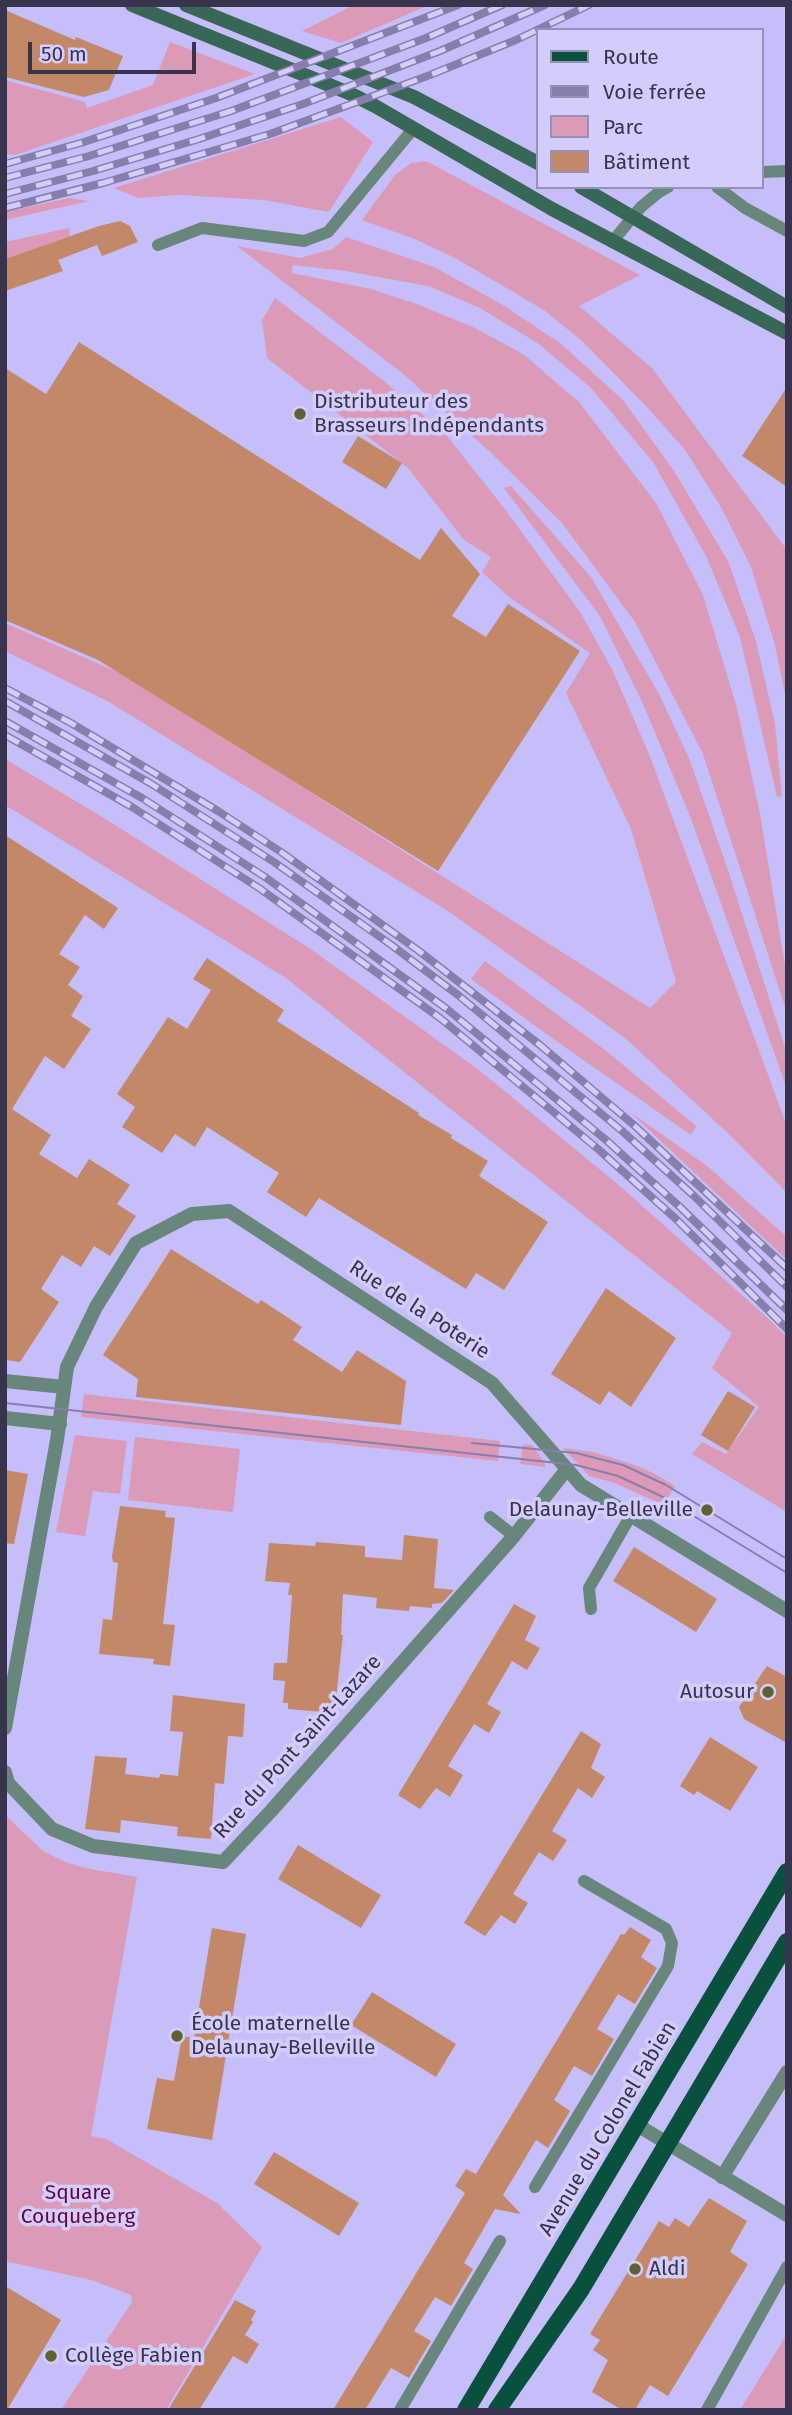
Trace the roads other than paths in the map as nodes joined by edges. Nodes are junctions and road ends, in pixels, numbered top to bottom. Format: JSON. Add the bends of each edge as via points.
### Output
{"nodes":[{"id":1,"x":132,"y":5,"type":"edge"},
{"id":2,"x":186,"y":5,"type":"edge"},
{"id":3,"x":413,"y":129,"type":"junction"},
{"id":4,"x":536,"y":162,"type":"edge"},
{"id":5,"x":787,"y":171,"type":"edge"},
{"id":6,"x":764,"y":172,"type":"edge"},
{"id":7,"x":584,"y":189,"type":"edge"},
{"id":8,"x":665,"y":189,"type":"edge"},
{"id":9,"x":720,"y":189,"type":"edge"},
{"id":10,"x":632,"y":217,"type":"junction"},
{"id":11,"x":787,"y":231,"type":"edge"},
{"id":12,"x":612,"y":242,"type":"junction"},
{"id":13,"x":158,"y":245,"type":"dead end"},
{"id":14,"x":787,"y":307,"type":"edge"},
{"id":15,"x":787,"y":333,"type":"edge"},
{"id":16,"x":5,"y":1381,"type":"edge"},
{"id":17,"x":64,"y":1387,"type":"junction"},
{"id":18,"x":5,"y":1418,"type":"edge"},
{"id":19,"x":60,"y":1424,"type":"junction"},
{"id":20,"x":567,"y":1469,"type":"junction"},
{"id":21,"x":631,"y":1515,"type":"junction"},
{"id":22,"x":490,"y":1517,"type":"dead end"},
{"id":23,"x":514,"y":1536,"type":"junction"},
{"id":24,"x":591,"y":1609,"type":"dead end"},
{"id":25,"x":787,"y":1611,"type":"edge"},
{"id":26,"x":5,"y":1728,"type":"edge"},
{"id":27,"x":5,"y":1772,"type":"edge"},
{"id":28,"x":787,"y":1871,"type":"edge"},
{"id":29,"x":584,"y":1881,"type":"dead end"},
{"id":30,"x":787,"y":1942,"type":"edge"},
{"id":31,"x":787,"y":2072,"type":"edge"},
{"id":32,"x":637,"y":2125,"type":"junction"},
{"id":33,"x":668,"y":2144,"type":"junction"},
{"id":34,"x":722,"y":2177,"type":"junction"},
{"id":35,"x":535,"y":2188,"type":"dead end"},
{"id":36,"x":787,"y":2215,"type":"edge"},
{"id":37,"x":500,"y":2241,"type":"dead end"},
{"id":38,"x":787,"y":2267,"type":"edge"},
{"id":39,"x":400,"y":2410,"type":"edge"},
{"id":40,"x":466,"y":2410,"type":"edge"},
{"id":41,"x":497,"y":2410,"type":"edge"},
{"id":42,"x":707,"y":2410,"type":"edge"}],
"edges":[{"from":1,"to":3,"type":"main road","via":[[349,93]]},
{"from":2,"to":4,"type":"main road","via":[[414,97]]},
{"from":3,"to":12,"type":"main road"},
{"from":3,"to":13,"type":"lane","via":[[328,232],[304,241],[202,228]]},
{"from":5,"to":6,"type":"lane"},
{"from":7,"to":10,"type":"main road"},
{"from":8,"to":10,"type":"lane"},
{"from":9,"to":11,"type":"lane"},
{"from":10,"to":12,"type":"lane"},
{"from":10,"to":14,"type":"main road"},
{"from":12,"to":15,"type":"main road"},
{"from":16,"to":17,"type":"street"},
{"from":17,"to":19,"type":"street","name":"Rue de la Poterie"},
{"from":17,"to":20,"type":"street","name":"Rue de la Poterie","via":[[66,1367],[96,1307],[136,1243],[192,1214],[229,1210],[492,1383]]},
{"from":18,"to":19,"type":"street"},
{"from":19,"to":26,"type":"street"},
{"from":20,"to":21,"type":"street","name":"Rue de la Poterie","via":[[581,1485]]},
{"from":20,"to":23,"type":"street","name":"Rue du Pont Saint-Lazare"},
{"from":21,"to":24,"type":"lane","via":[[589,1588]]},
{"from":21,"to":25,"type":"street","name":"Rue de la Poterie"},
{"from":22,"to":23,"type":"lane"},
{"from":23,"to":27,"type":"street","name":"Rue du Pont Saint-Lazare","via":[[223,1862],[93,1846],[52,1829],[8,1783]]},
{"from":28,"to":32,"type":"main road","name":"Avenue du Colonel Fabien"},
{"from":29,"to":35,"type":"lane","via":[[666,1929],[671,1943],[668,1966]]},
{"from":30,"to":33,"type":"main road"},
{"from":31,"to":34,"type":"street"},
{"from":32,"to":33,"type":"street"},
{"from":32,"to":40,"type":"main road","name":"Avenue du Colonel Fabien"},
{"from":33,"to":34,"type":"street"},
{"from":33,"to":41,"type":"main road","via":[[581,2289]]},
{"from":34,"to":36,"type":"street"},
{"from":37,"to":39,"type":"lane"},
{"from":38,"to":42,"type":"lane"}]}
